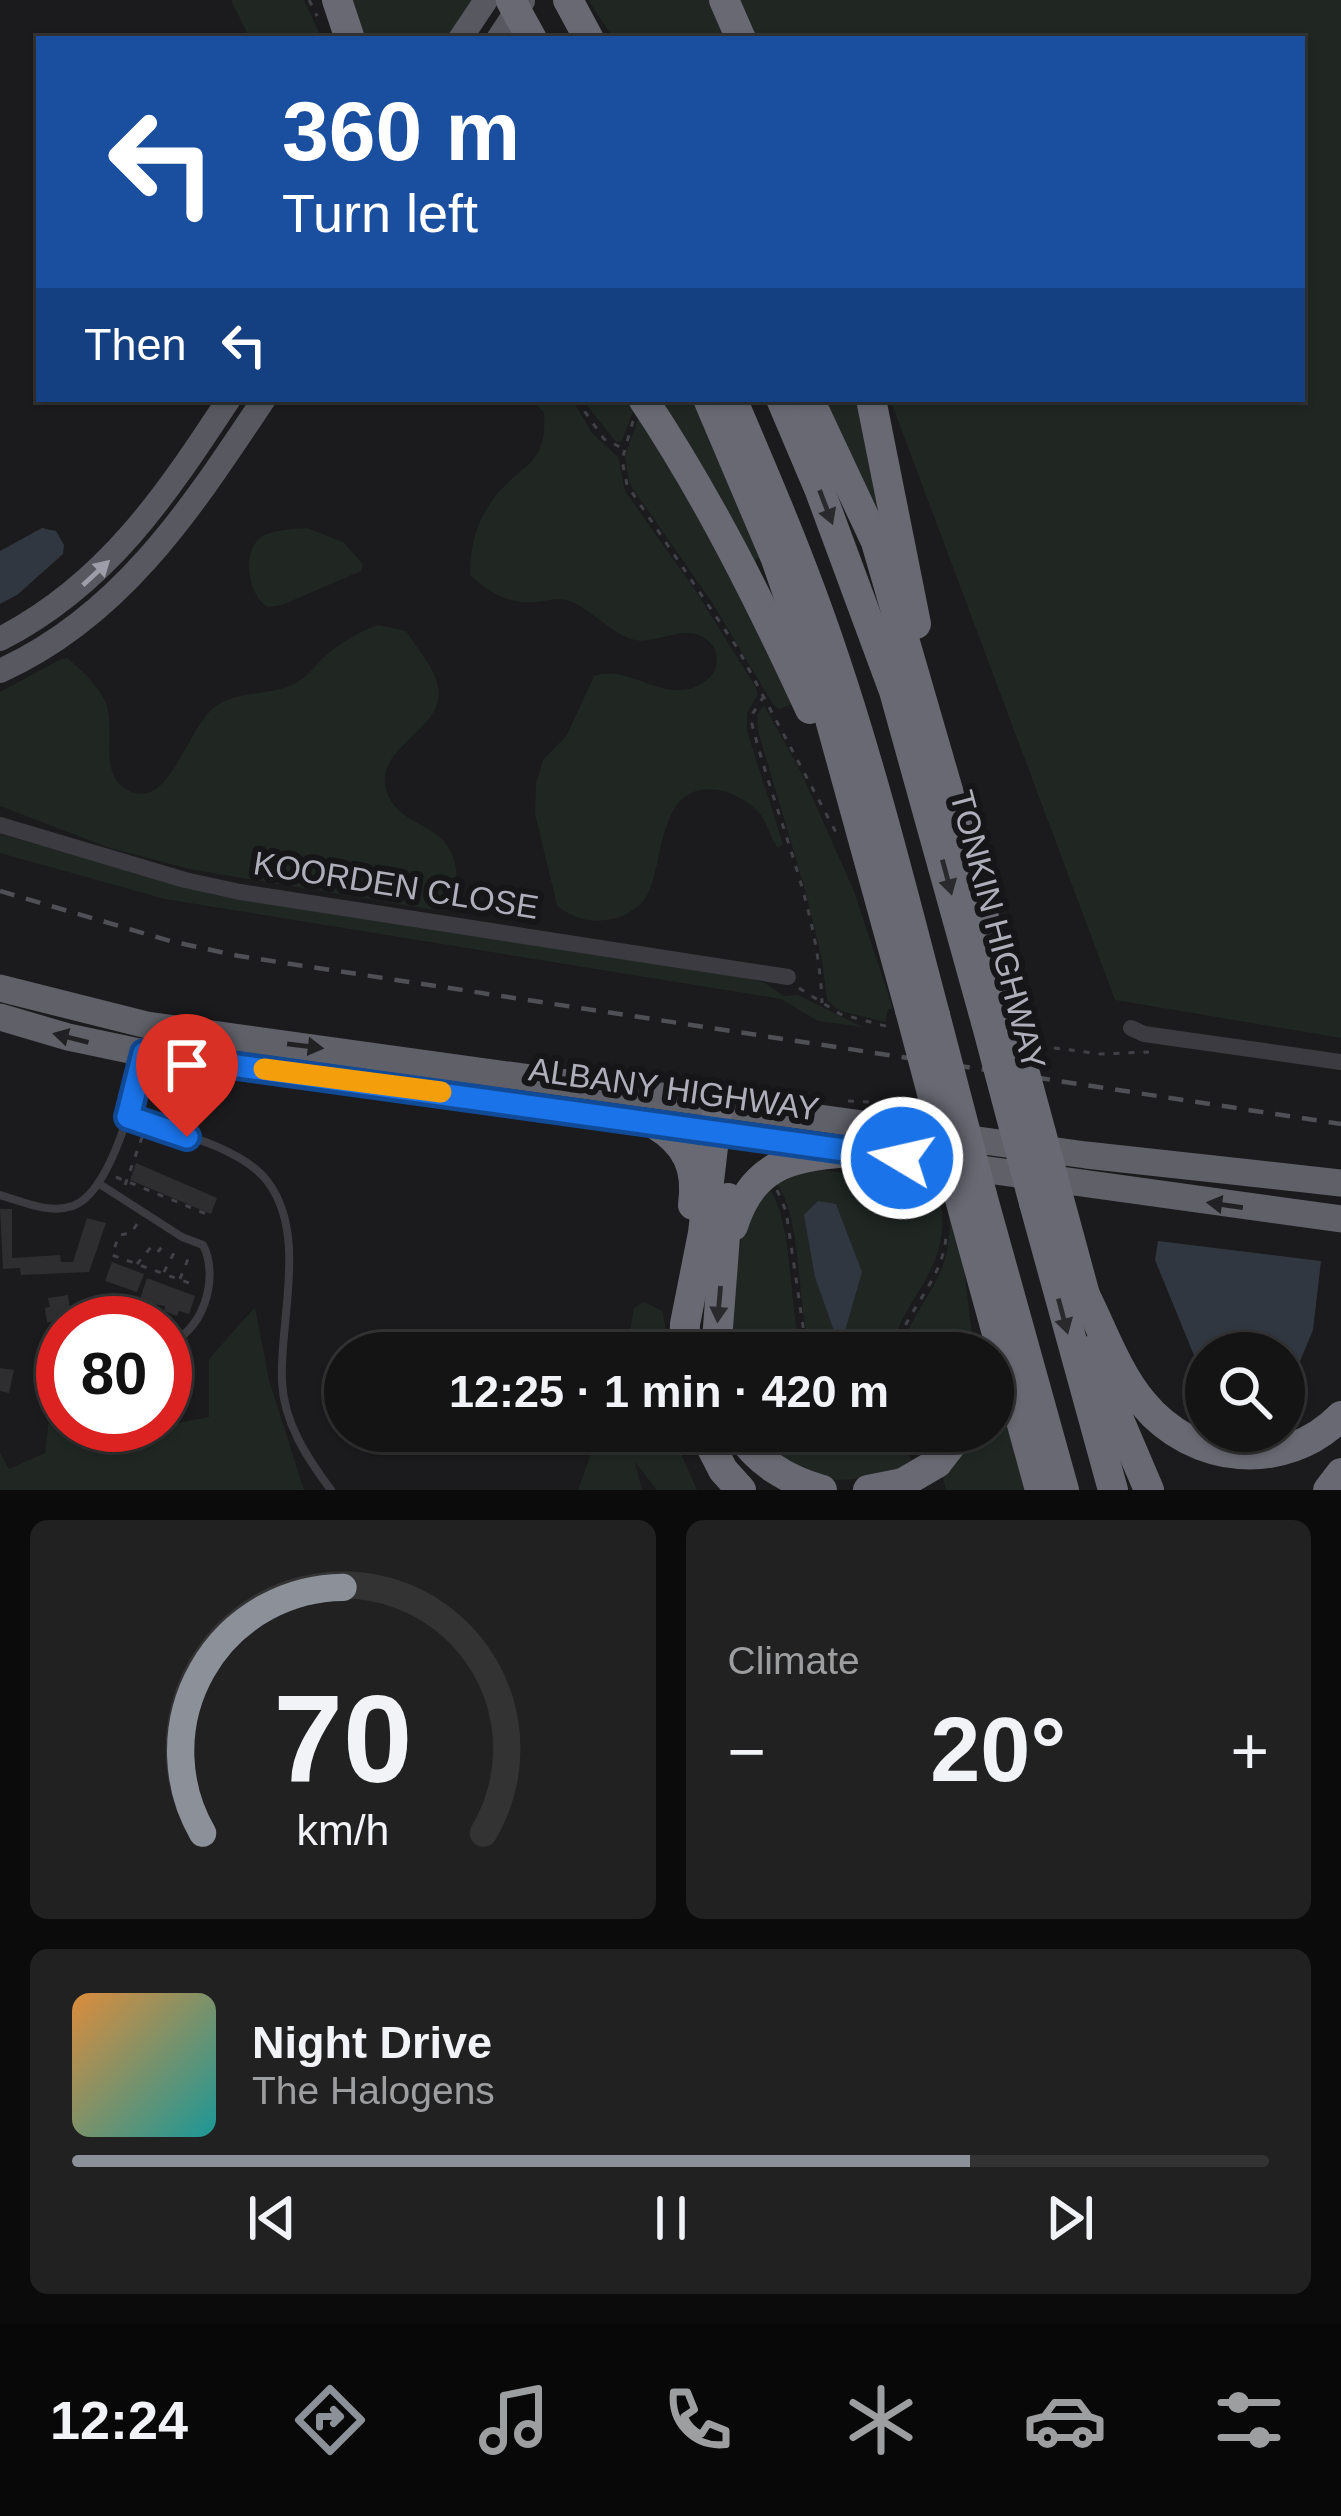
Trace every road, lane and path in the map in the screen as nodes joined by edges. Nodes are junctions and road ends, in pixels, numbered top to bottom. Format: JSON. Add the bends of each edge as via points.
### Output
{"nodes":[{"id":1,"x":338,"y":0,"type":"edge"},
{"id":2,"x":486,"y":0,"type":"edge"},
{"id":3,"x":510,"y":0,"type":"edge"},
{"id":4,"x":523,"y":0,"type":"edge"},
{"id":5,"x":568,"y":0,"type":"edge"},
{"id":6,"x":724,"y":0,"type":"edge"},
{"id":7,"x":349,"y":36,"type":"edge"},
{"id":8,"x":462,"y":36,"type":"edge"},
{"id":9,"x":500,"y":36,"type":"edge"},
{"id":10,"x":530,"y":36,"type":"edge"},
{"id":11,"x":587,"y":36,"type":"edge"},
{"id":12,"x":740,"y":36,"type":"edge"},
{"id":13,"x":228,"y":402,"type":"edge"},
{"id":14,"x":262,"y":402,"type":"edge"},
{"id":15,"x":578,"y":402,"type":"edge"},
{"id":16,"x":709,"y":402,"type":"edge"},
{"id":17,"x":734,"y":402,"type":"edge"},
{"id":18,"x":782,"y":402,"type":"edge"},
{"id":19,"x":810,"y":402,"type":"edge"},
{"id":20,"x":872,"y":402,"type":"edge"},
{"id":21,"x":640,"y":405,"type":"edge"},
{"id":22,"x":623,"y":449,"type":"junction"},
{"id":23,"x":0,"y":639,"type":"edge"},
{"id":24,"x":0,"y":671,"type":"edge"},
{"id":25,"x":765,"y":696,"type":"junction"},
{"id":26,"x":931,"y":731,"type":"junction"},
{"id":27,"x":1,"y":825,"type":"edge"},
{"id":28,"x":839,"y":839,"type":"dead end"},
{"id":29,"x":875,"y":877,"type":"junction"},
{"id":30,"x":795,"y":984,"type":"joint"},
{"id":31,"x":0,"y":988,"type":"edge"},
{"id":32,"x":822,"y":1005,"type":"junction"},
{"id":33,"x":0,"y":1017,"type":"edge"},
{"id":34,"x":912,"y":1018,"type":"junction"},
{"id":35,"x":1131,"y":1028,"type":"dead end"},
{"id":36,"x":1010,"y":1030,"type":"junction"},
{"id":37,"x":146,"y":1039,"type":"junction"},
{"id":38,"x":1166,"y":1050,"type":"dead end"},
{"id":39,"x":1341,"y":1062,"type":"edge"},
{"id":40,"x":128,"y":1117,"type":"junction"},
{"id":41,"x":727,"y":1120,"type":"junction"},
{"id":42,"x":656,"y":1125,"type":"junction"},
{"id":43,"x":144,"y":1134,"type":"dead end"},
{"id":44,"x":862,"y":1151,"type":"junction"},
{"id":45,"x":103,"y":1172,"type":"junction"},
{"id":46,"x":126,"y":1181,"type":"junction"},
{"id":47,"x":771,"y":1183,"type":"dead end"},
{"id":48,"x":1341,"y":1183,"type":"edge"},
{"id":49,"x":98,"y":1184,"type":"junction"},
{"id":50,"x":970,"y":1193,"type":"junction"},
{"id":51,"x":0,"y":1195,"type":"edge"},
{"id":52,"x":119,"y":1199,"type":"junction"},
{"id":53,"x":209,"y":1215,"type":"dead end"},
{"id":54,"x":1341,"y":1219,"type":"edge"},
{"id":55,"x":947,"y":1227,"type":"dead end"},
{"id":56,"x":172,"y":1230,"type":"junction"},
{"id":57,"x":182,"y":1237,"type":"junction"},
{"id":58,"x":196,"y":1242,"type":"junction"},
{"id":59,"x":723,"y":1255,"type":"junction"},
{"id":60,"x":974,"y":1255,"type":"junction"},
{"id":61,"x":137,"y":1264,"type":"junction"},
{"id":62,"x":163,"y":1274,"type":"junction"},
{"id":63,"x":179,"y":1280,"type":"junction"},
{"id":64,"x":187,"y":1291,"type":"dead end"},
{"id":65,"x":1085,"y":1295,"type":"junction"},
{"id":66,"x":688,"y":1300,"type":"junction"},
{"id":67,"x":192,"y":1326,"type":"edge"},
{"id":68,"x":686,"y":1332,"type":"edge"},
{"id":69,"x":718,"y":1332,"type":"edge"},
{"id":70,"x":804,"y":1332,"type":"edge"},
{"id":71,"x":901,"y":1332,"type":"edge"},
{"id":72,"x":979,"y":1332,"type":"edge"},
{"id":73,"x":1341,"y":1416,"type":"edge"},
{"id":74,"x":714,"y":1452,"type":"edge"},
{"id":75,"x":752,"y":1452,"type":"edge"},
{"id":76,"x":946,"y":1452,"type":"edge"},
{"id":77,"x":1341,"y":1473,"type":"edge"},
{"id":78,"x":331,"y":1490,"type":"edge"},
{"id":79,"x":741,"y":1490,"type":"edge"},
{"id":80,"x":822,"y":1490,"type":"edge"},
{"id":81,"x":868,"y":1490,"type":"edge"},
{"id":82,"x":1040,"y":1490,"type":"edge"},
{"id":83,"x":1064,"y":1490,"type":"edge"},
{"id":84,"x":1113,"y":1490,"type":"edge"},
{"id":85,"x":1149,"y":1490,"type":"edge"},
{"id":86,"x":1328,"y":1490,"type":"edge"}],
"edges":[{"from":1,"to":7,"type":"highway"},
{"from":2,"to":8,"type":"main road"},
{"from":3,"to":10,"type":"highway","bridge":true},
{"from":4,"to":9,"type":"main road"},
{"from":5,"to":11,"type":"highway"},
{"from":6,"to":12,"type":"highway"},
{"from":23,"to":13,"type":"main road","one_way":true,"via":[[67,598],[112,558]]},
{"from":14,"to":24,"type":"main road","via":[[185,517],[130,579],[76,627]]},
{"from":15,"to":22,"type":"path","via":[[604,439]]},
{"from":16,"to":29,"type":"highway","via":[[783,580]]},
{"from":17,"to":34,"type":"highway","via":[[873,778]]},
{"from":18,"to":36,"type":"highway","name":"TONKIN HIGHWAY","one_way":true,"via":[[894,691]]},
{"from":19,"to":26,"type":"highway","via":[[876,542]]},
{"from":20,"to":26,"type":"highway"},
{"from":21,"to":22,"type":"path"},
{"from":21,"to":29,"type":"highway","via":[[686,463],[741,560],[812,712]]},
{"from":22,"to":25,"type":"path","via":[[630,491]]},
{"from":25,"to":28,"type":"path"},
{"from":25,"to":32,"type":"path","via":[[752,724],[802,893]]},
{"from":26,"to":36,"type":"highway"},
{"from":27,"to":30,"type":"street","name":"KOORDEN CLOSE","via":[[239,892]]},
{"from":29,"to":34,"type":"highway"},
{"from":30,"to":32,"type":"path"},
{"from":31,"to":37,"type":"highway","name":"ALBANY HIGHWAY"},
{"from":32,"to":34,"type":"path","via":[[859,1022]]},
{"from":37,"to":33,"type":"highway","name":"ALBANY HIGHWAY","one_way":true,"via":[[85,1041]]},
{"from":34,"to":50,"type":"highway","bridge":true},
{"from":35,"to":39,"type":"street"},
{"from":36,"to":38,"type":"path","via":[[1101,1054]]},
{"from":36,"to":65,"type":"highway","bridge":true},
{"from":36,"to":84,"type":"highway","name":"TONKIN HIGHWAY","one_way":true,"bridge":true,"via":[[1034,1203]]},
{"from":37,"to":40,"type":"lane"},
{"from":37,"to":41,"type":"highway","name":"ALBANY HIGHWAY","one_way":true},
{"from":37,"to":42,"type":"highway","name":"ALBANY HIGHWAY"},
{"from":40,"to":45,"type":"lane"},
{"from":40,"to":78,"type":"lane","via":[[235,1155],[268,1181],[288,1246],[285,1402]]},
{"from":41,"to":42,"type":"highway","name":"ALBANY HIGHWAY"},
{"from":41,"to":44,"type":"highway","name":"ALBANY HIGHWAY"},
{"from":41,"to":48,"type":"highway","name":"ALBANY HIGHWAY"},
{"from":41,"to":59,"type":"highway"},
{"from":41,"to":66,"type":"highway"},
{"from":42,"to":66,"type":"highway","via":[[684,1146],[696,1185]]},
{"from":43,"to":46,"type":"path"},
{"from":54,"to":44,"type":"highway","name":"ALBANY HIGHWAY","one_way":true},
{"from":44,"to":59,"type":"highway","via":[[797,1159],[763,1174],[742,1198]]},
{"from":45,"to":46,"type":"path"},
{"from":45,"to":49,"type":"lane"},
{"from":46,"to":52,"type":"path"},
{"from":46,"to":53,"type":"path"},
{"from":47,"to":70,"type":"path","via":[[786,1211]]},
{"from":49,"to":51,"type":"lane","via":[[77,1205],[47,1210]]},
{"from":49,"to":52,"type":"lane"},
{"from":50,"to":60,"type":"highway"},
{"from":50,"to":83,"type":"highway"},
{"from":52,"to":56,"type":"lane"},
{"from":52,"to":61,"type":"path","via":[[140,1220],[118,1235],[112,1255]]},
{"from":55,"to":71,"type":"path","via":[[937,1275]]},
{"from":56,"to":57,"type":"lane"},
{"from":56,"to":61,"type":"path"},
{"from":57,"to":58,"type":"lane"},
{"from":57,"to":62,"type":"path"},
{"from":58,"to":63,"type":"path"},
{"from":58,"to":67,"type":"lane","via":[[212,1261]]},
{"from":59,"to":69,"type":"highway","one_way":true},
{"from":60,"to":72,"type":"highway"},
{"from":60,"to":82,"type":"highway"},
{"from":61,"to":62,"type":"path"},
{"from":62,"to":63,"type":"path"},
{"from":63,"to":64,"type":"path","via":[[190,1283]]},
{"from":65,"to":73,"type":"highway","via":[[1124,1377],[1162,1424],[1188,1441],[1267,1455],[1308,1442]]},
{"from":65,"to":85,"type":"highway","via":[[1102,1379]]},
{"from":66,"to":68,"type":"highway"},
{"from":74,"to":79,"type":"highway"},
{"from":75,"to":80,"type":"highway","via":[[794,1482]]},
{"from":76,"to":81,"type":"highway","bridge":true,"via":[[903,1483]]},
{"from":77,"to":86,"type":"highway"}]}
